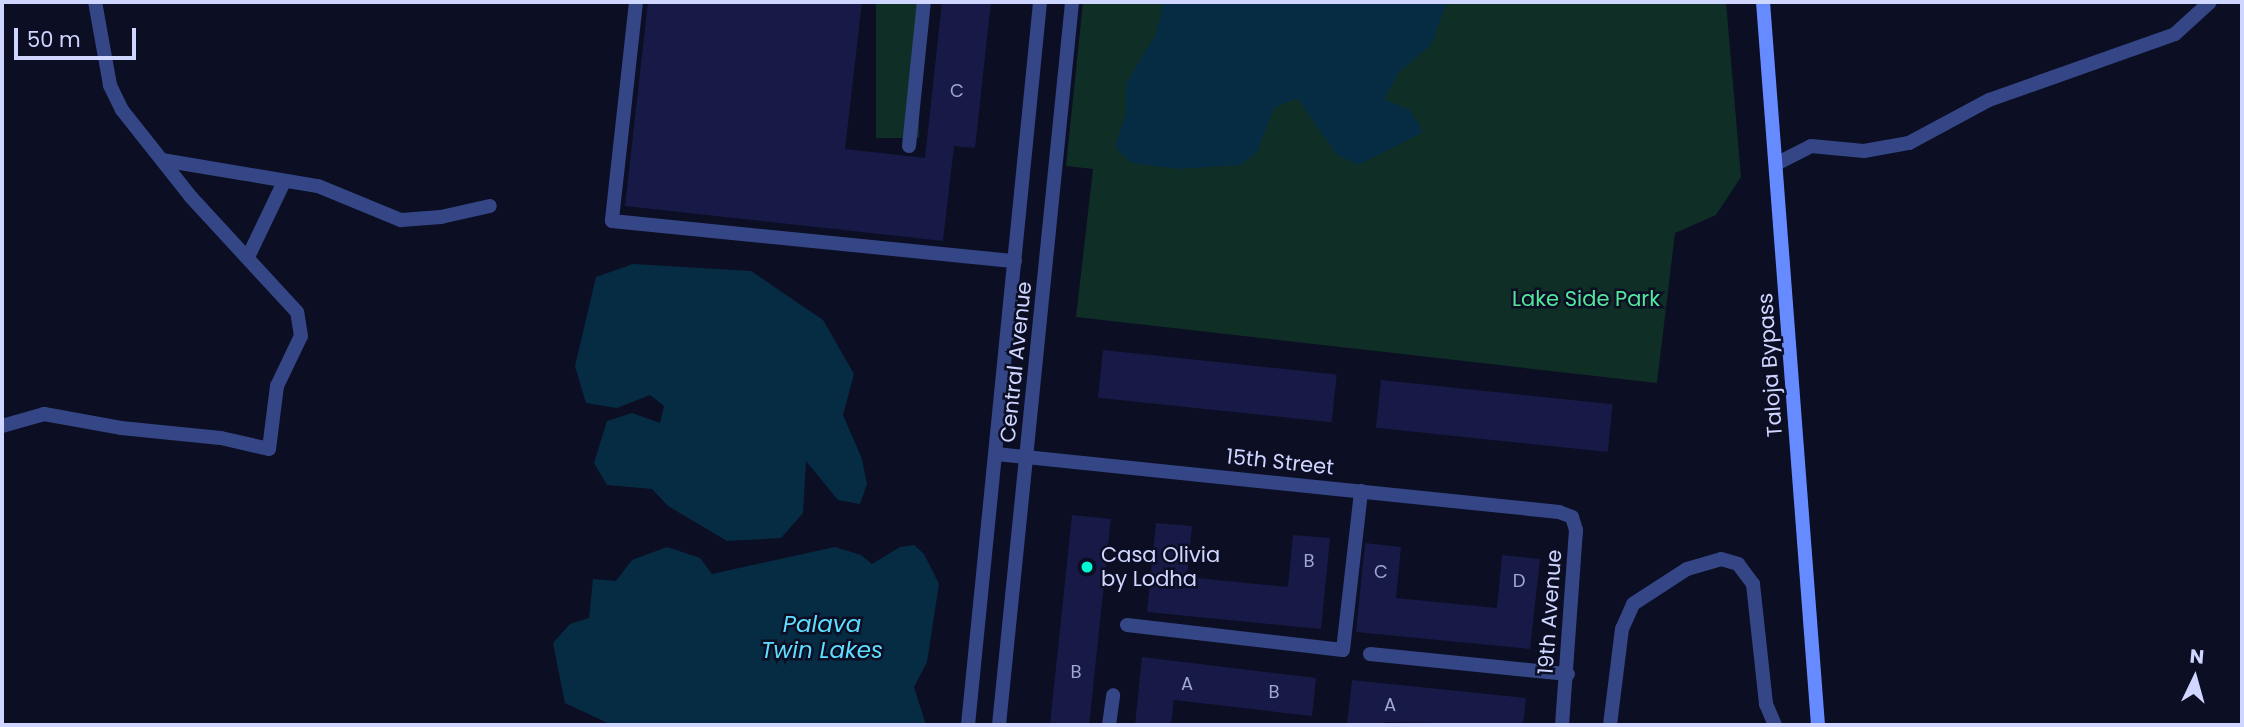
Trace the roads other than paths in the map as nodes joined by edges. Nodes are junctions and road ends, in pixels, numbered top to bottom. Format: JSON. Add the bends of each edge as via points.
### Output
{"nodes":[{"id":1,"x":95,"y":2,"type":"edge"},
{"id":2,"x":636,"y":2,"type":"edge"},
{"id":3,"x":924,"y":2,"type":"edge"},
{"id":4,"x":1040,"y":2,"type":"edge"},
{"id":5,"x":1072,"y":2,"type":"edge"},
{"id":6,"x":1763,"y":2,"type":"edge"},
{"id":7,"x":2210,"y":2,"type":"edge"},
{"id":8,"x":909,"y":146,"type":"dead end"},
{"id":9,"x":162,"y":160,"type":"junction"},
{"id":10,"x":1776,"y":164,"type":"junction"},
{"id":11,"x":284,"y":182,"type":"junction"},
{"id":12,"x":490,"y":206,"type":"dead end"},
{"id":13,"x":248,"y":257,"type":"junction"},
{"id":14,"x":1015,"y":261,"type":"junction"},
{"id":15,"x":2,"y":426,"type":"edge"},
{"id":16,"x":996,"y":454,"type":"junction"},
{"id":17,"x":1028,"y":457,"type":"junction"},
{"id":18,"x":1361,"y":491,"type":"junction"},
{"id":19,"x":1559,"y":512,"type":"joint"},
{"id":20,"x":1127,"y":625,"type":"dead end"},
{"id":21,"x":1370,"y":654,"type":"dead end"},
{"id":22,"x":1567,"y":674,"type":"junction"},
{"id":23,"x":1113,"y":695,"type":"dead end"},
{"id":24,"x":968,"y":725,"type":"edge"},
{"id":25,"x":999,"y":725,"type":"edge"},
{"id":26,"x":1109,"y":725,"type":"edge"},
{"id":27,"x":1562,"y":725,"type":"edge"},
{"id":28,"x":1610,"y":725,"type":"edge"},
{"id":29,"x":1775,"y":725,"type":"edge"},
{"id":30,"x":1818,"y":725,"type":"edge"}],
"edges":[{"from":1,"to":9,"type":"street","via":[[110,85],[122,110]]},
{"from":2,"to":14,"type":"street","via":[[611,221]]},
{"from":3,"to":8,"type":"street"},
{"from":4,"to":14,"type":"street","name":"Central Avenue"},
{"from":5,"to":17,"type":"street","name":"Central Avenue"},
{"from":6,"to":10,"type":"main road","name":"Taloja Bypass"},
{"from":7,"to":10,"type":"street","via":[[2175,34],[1989,100],[1909,143],[1864,151],[1811,146]]},
{"from":9,"to":11,"type":"street"},
{"from":9,"to":13,"type":"street"},
{"from":10,"to":30,"type":"main road","name":"Taloja Bypass"},
{"from":11,"to":12,"type":"street","via":[[318,186],[401,220]]},
{"from":11,"to":13,"type":"street"},
{"from":13,"to":15,"type":"street","via":[[297,312],[302,324],[301,336],[277,386],[269,449],[55,415]]},
{"from":14,"to":16,"type":"street","name":"Central Avenue"},
{"from":16,"to":17,"type":"street","name":"15th Street"},
{"from":16,"to":24,"type":"street","name":"Central Avenue"},
{"from":17,"to":18,"type":"street","name":"15th Street"},
{"from":17,"to":25,"type":"street","name":"Central Avenue"},
{"from":18,"to":19,"type":"street","name":"15th Street"},
{"from":18,"to":20,"type":"street","via":[[1343,650]]},
{"from":19,"to":22,"type":"street","name":"19th Avenue","via":[[1572,517],[1576,530]]},
{"from":21,"to":22,"type":"street"},
{"from":22,"to":27,"type":"street","name":"19th Avenue"},
{"from":23,"to":26,"type":"street"},
{"from":28,"to":29,"type":"street","via":[[1622,629],[1633,604],[1687,569],[1721,559],[1738,564],[1753,584],[1766,704]]}]}
